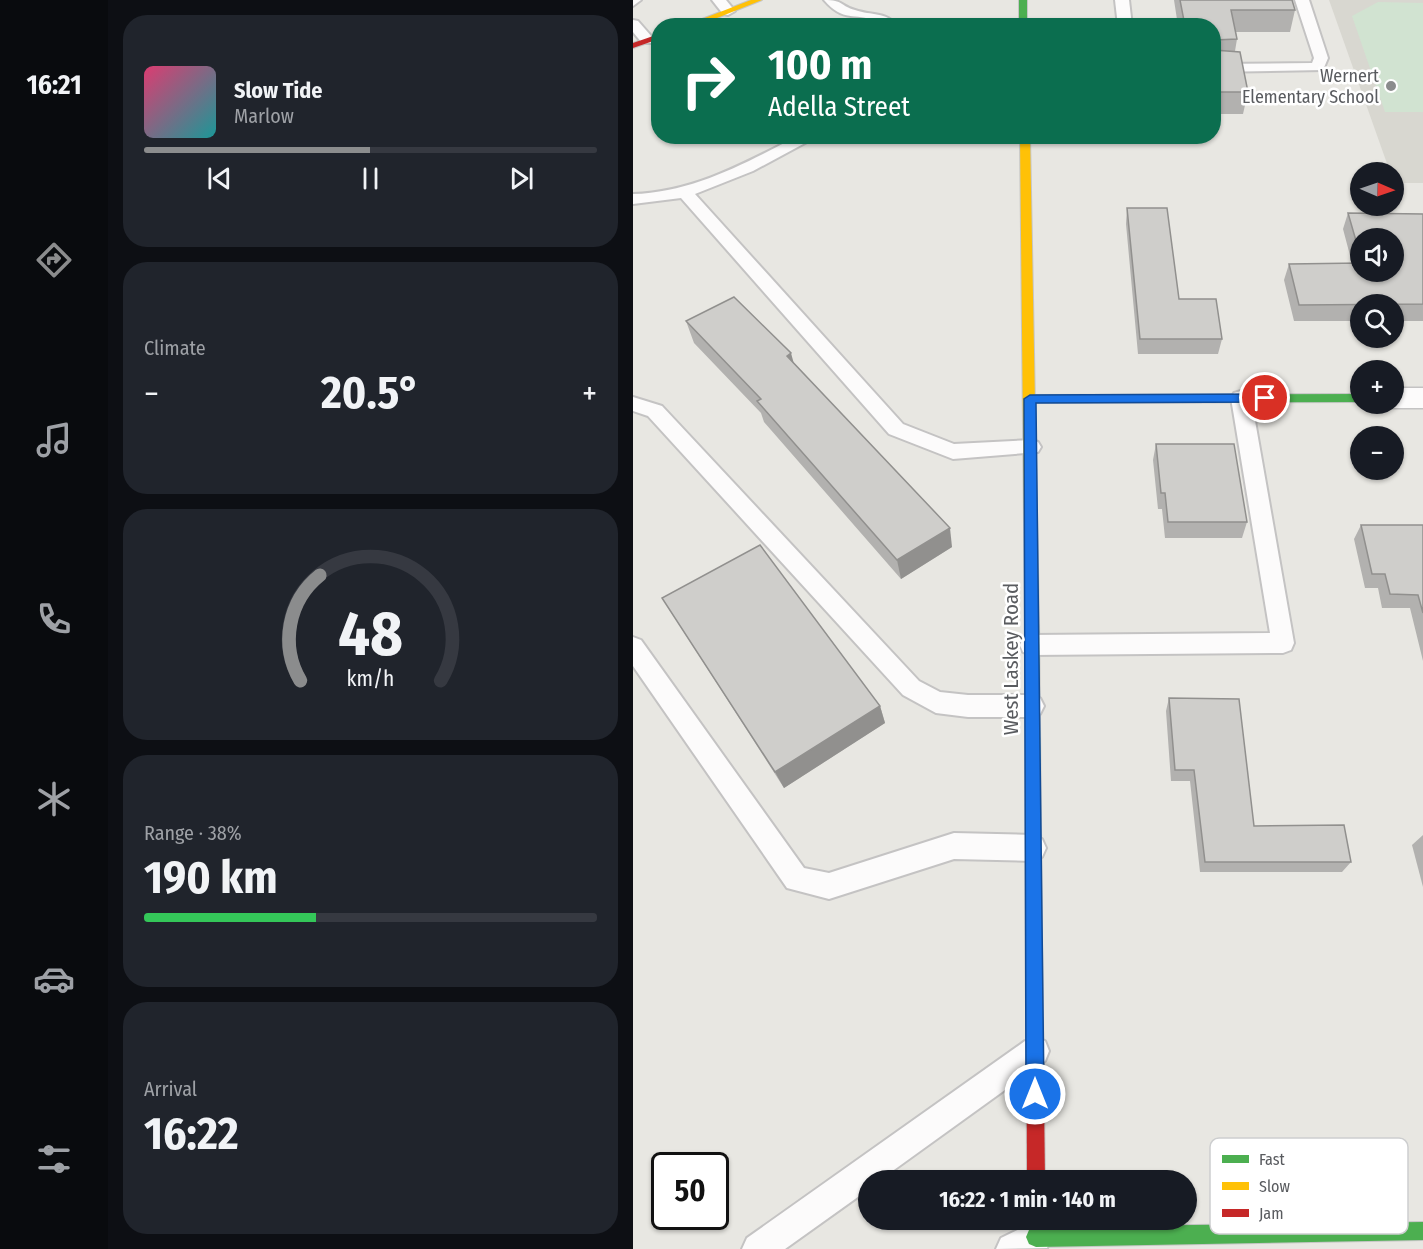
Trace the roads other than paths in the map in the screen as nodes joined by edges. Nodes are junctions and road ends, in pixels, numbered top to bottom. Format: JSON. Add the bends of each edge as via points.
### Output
{"nodes":[{"id":1,"x":758,"y":0,"type":"edge"},
{"id":2,"x":831,"y":0,"type":"edge"},
{"id":3,"x":1023,"y":0,"type":"edge"},
{"id":4,"x":1122,"y":0,"type":"edge"},
{"id":5,"x":1302,"y":0,"type":"edge"},
{"id":6,"x":723,"y":6,"type":"edge"},
{"id":7,"x":702,"y":18,"type":"edge"},
{"id":8,"x":880,"y":18,"type":"edge"},
{"id":9,"x":1023,"y":18,"type":"edge"},
{"id":10,"x":1124,"y":18,"type":"edge"},
{"id":11,"x":633,"y":24,"type":"edge"},
{"id":12,"x":651,"y":37,"type":"edge"},
{"id":13,"x":651,"y":39,"type":"edge"},
{"id":14,"x":633,"y":46,"type":"edge"},
{"id":15,"x":1221,"y":68,"type":"edge"},
{"id":16,"x":794,"y":144,"type":"edge"},
{"id":17,"x":1025,"y":144,"type":"edge"},
{"id":18,"x":686,"y":194,"type":"junction"},
{"id":19,"x":633,"y":199,"type":"edge"},
{"id":20,"x":1241,"y":398,"type":"junction"},
{"id":21,"x":1350,"y":398,"type":"edge"},
{"id":22,"x":1404,"y":398,"type":"edge"},
{"id":23,"x":1423,"y":398,"type":"edge"},
{"id":24,"x":1030,"y":399,"type":"junction"},
{"id":25,"x":633,"y":404,"type":"edge"},
{"id":26,"x":1031,"y":447,"type":"junction"},
{"id":27,"x":1031,"y":645,"type":"junction"},
{"id":28,"x":633,"y":647,"type":"edge"},
{"id":29,"x":1032,"y":706,"type":"junction"},
{"id":30,"x":1033,"y":848,"type":"junction"},
{"id":31,"x":1035,"y":1051,"type":"junction"},
{"id":32,"x":1036,"y":1170,"type":"edge"},
{"id":33,"x":1408,"y":1231,"type":"edge"},
{"id":34,"x":1423,"y":1231,"type":"edge"},
{"id":35,"x":1276,"y":1234,"type":"edge"},
{"id":36,"x":1030,"y":1239,"type":"edge"},
{"id":37,"x":757,"y":1249,"type":"edge"}],
"edges":[{"from":1,"to":6,"type":"main road"},
{"from":2,"to":8,"type":"lane","via":[[850,14]]},
{"from":3,"to":9,"type":"main road"},
{"from":4,"to":10,"type":"lane"},
{"from":5,"to":15,"type":"lane","via":[[1321,58],[1318,67]]},
{"from":6,"to":7,"type":"main road"},
{"from":11,"to":12,"type":"lane"},
{"from":13,"to":14,"type":"main road"},
{"from":16,"to":18,"type":"lane"},
{"from":17,"to":24,"type":"main road","name":"West Laskey Road"},
{"from":18,"to":19,"type":"lane"},
{"from":18,"to":26,"type":"lane","via":[[896,429],[953,452]]},
{"from":20,"to":21,"type":"main road"},
{"from":20,"to":24,"type":"main road"},
{"from":20,"to":27,"type":"lane","via":[[1283,643]]},
{"from":22,"to":23,"type":"street"},
{"from":24,"to":26,"type":"main road","name":"West Laskey Road"},
{"from":25,"to":29,"type":"lane","via":[[655,411],[911,688],[936,702]]},
{"from":26,"to":27,"type":"main road","name":"West Laskey Road"},
{"from":27,"to":29,"type":"main road","name":"West Laskey Road"},
{"from":28,"to":30,"type":"lane","via":[[796,879],[829,886],[954,846]]},
{"from":29,"to":30,"type":"main road","name":"West Laskey Road"},
{"from":30,"to":31,"type":"main road","name":"West Laskey Road"},
{"from":31,"to":32,"type":"main road","name":"West Laskey Road"},
{"from":31,"to":37,"type":"lane"},
{"from":33,"to":34,"type":"main road"},
{"from":35,"to":36,"type":"main road"}]}
